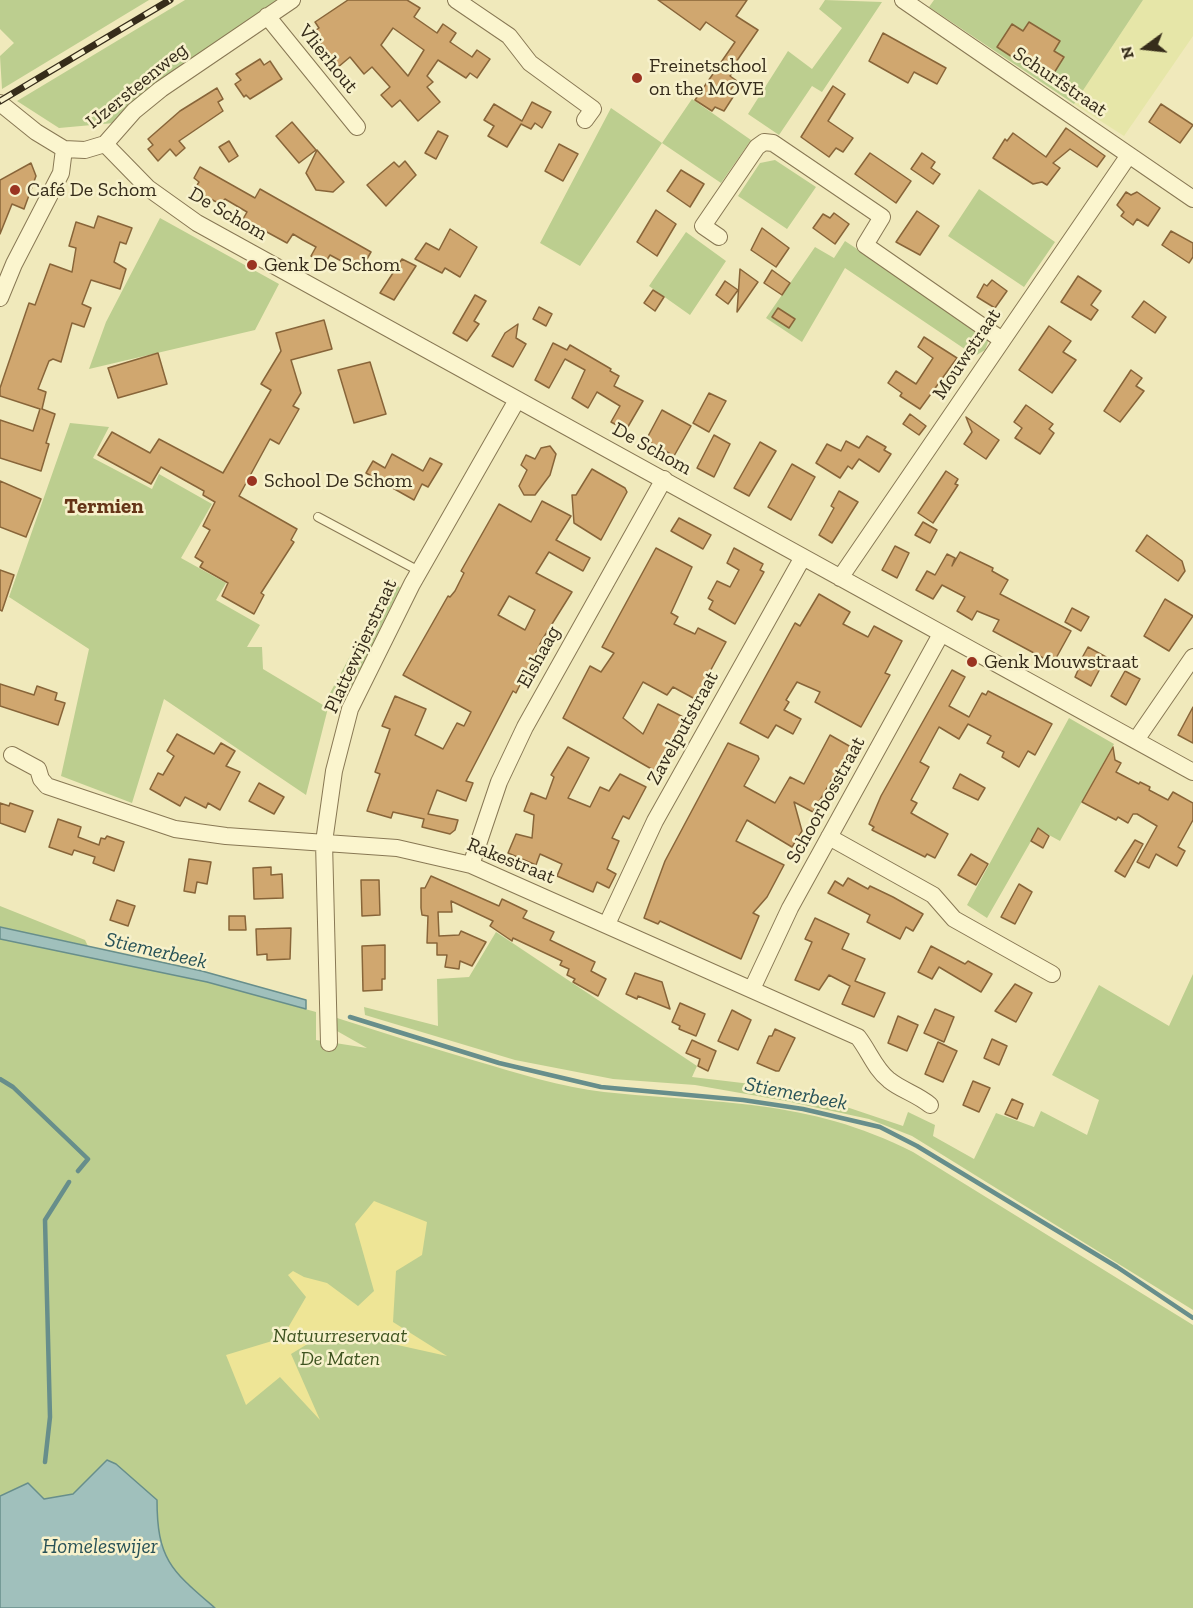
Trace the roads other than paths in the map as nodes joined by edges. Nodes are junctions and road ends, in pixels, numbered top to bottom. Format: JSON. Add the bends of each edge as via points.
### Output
{"nodes":[{"id":1,"x":292,"y":0,"type":"edge"},
{"id":2,"x":456,"y":0,"type":"edge"},
{"id":3,"x":903,"y":0,"type":"edge"},
{"id":4,"x":267,"y":16,"type":"junction"},
{"id":5,"x":0,"y":103,"type":"edge"},
{"id":6,"x":585,"y":120,"type":"dead end"},
{"id":7,"x":357,"y":127,"type":"dead end"},
{"id":8,"x":105,"y":144,"type":"junction"},
{"id":9,"x":64,"y":149,"type":"junction"},
{"id":10,"x":1129,"y":155,"type":"junction"},
{"id":11,"x":1193,"y":199,"type":"edge"},
{"id":12,"x":719,"y":237,"type":"dead end"},
{"id":13,"x":0,"y":298,"type":"edge"},
{"id":14,"x":1002,"y":340,"type":"junction"},
{"id":15,"x":517,"y":400,"type":"junction"},
{"id":16,"x":664,"y":479,"type":"junction"},
{"id":17,"x":318,"y":518,"type":"dead end"},
{"id":18,"x":803,"y":557,"type":"junction"},
{"id":19,"x":419,"y":571,"type":"junction"},
{"id":20,"x":840,"y":578,"type":"junction"},
{"id":21,"x":941,"y":634,"type":"junction"},
{"id":22,"x":1193,"y":657,"type":"edge"},
{"id":23,"x":1136,"y":740,"type":"junction"},
{"id":24,"x":12,"y":755,"type":"dead end"},
{"id":25,"x":1193,"y":772,"type":"edge"},
{"id":26,"x":829,"y":837,"type":"junction"},
{"id":27,"x":324,"y":842,"type":"junction"},
{"id":28,"x":471,"y":865,"type":"junction"},
{"id":29,"x":607,"y":924,"type":"junction"},
{"id":30,"x":1052,"y":974,"type":"dead end"},
{"id":31,"x":752,"y":989,"type":"junction"},
{"id":32,"x":329,"y":1042,"type":"dead end"},
{"id":33,"x":930,"y":1105,"type":"dead end"}],
"edges":[{"from":1,"to":4,"type":"street","name":"IJzersteenweg"},
{"from":2,"to":6,"type":"street","via":[[509,36],[530,63],[593,109]]},
{"from":3,"to":10,"type":"street","name":"Schurfstraat"},
{"from":4,"to":7,"type":"street","name":"Vlierhout"},
{"from":4,"to":8,"type":"street","name":"IJzersteenweg","via":[[161,89],[134,111]]},
{"from":5,"to":9,"type":"street"},
{"from":8,"to":9,"type":"street","name":"IJzersteenweg","via":[[85,150]]},
{"from":8,"to":15,"type":"street","name":"De Schom","via":[[148,188],[197,223]]},
{"from":9,"to":13,"type":"street","via":[[61,173]]},
{"from":10,"to":11,"type":"street","name":"Schurfstraat"},
{"from":10,"to":14,"type":"street","name":"Mouwstraat"},
{"from":12,"to":14,"type":"street","via":[[703,226],[757,147],[764,142],[773,143],[882,217],[865,245]]},
{"from":14,"to":20,"type":"street","name":"Mouwstraat"},
{"from":15,"to":16,"type":"street","name":"De Schom"},
{"from":15,"to":19,"type":"street","name":"Plattewijerstraat"},
{"from":16,"to":18,"type":"street","name":"De Schom"},
{"from":16,"to":28,"type":"street","name":"Elshaag","via":[[525,727],[499,782]]},
{"from":17,"to":19,"type":"lane"},
{"from":18,"to":20,"type":"street","name":"De Schom"},
{"from":18,"to":29,"type":"street","name":"Zavelputstraat","via":[[654,820]]},
{"from":19,"to":27,"type":"street","name":"Plattewijerstraat","via":[[350,709],[334,771]]},
{"from":20,"to":21,"type":"street","name":"De Schom"},
{"from":21,"to":23,"type":"street","name":"De Schom"},
{"from":21,"to":26,"type":"street","name":"Schoorbosstraat"},
{"from":22,"to":23,"type":"street"},
{"from":23,"to":25,"type":"street","name":"De Schom"},
{"from":24,"to":27,"type":"street","name":"Rakestraat","via":[[41,765],[41,779],[48,786],[175,829]]},
{"from":26,"to":30,"type":"street","via":[[933,895],[954,919]]},
{"from":26,"to":31,"type":"street","name":"Schoorbosstraat"},
{"from":27,"to":28,"type":"street","name":"Rakestraat","via":[[397,848]]},
{"from":27,"to":32,"type":"street","name":"Plattewijerstraat"},
{"from":28,"to":29,"type":"street","name":"Rakestraat"},
{"from":29,"to":31,"type":"street","name":"Rakestraat"},
{"from":31,"to":33,"type":"street","name":"Rakestraat","via":[[858,1037],[888,1079]]}]}
